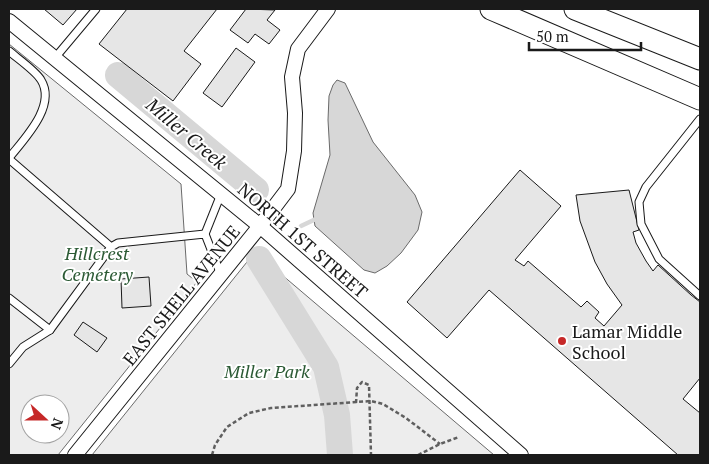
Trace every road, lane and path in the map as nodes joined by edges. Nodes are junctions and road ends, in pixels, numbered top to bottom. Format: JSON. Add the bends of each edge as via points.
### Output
{"nodes":[{"id":1,"x":96,"y":9,"type":"edge"},
{"id":2,"x":328,"y":9,"type":"edge"},
{"id":3,"x":491,"y":9,"type":"edge"},
{"id":4,"x":575,"y":9,"type":"edge"},
{"id":5,"x":9,"y":21,"type":"edge"},
{"id":6,"x":9,"y":51,"type":"edge"},
{"id":7,"x":700,"y":58,"type":"edge"},
{"id":8,"x":54,"y":59,"type":"junction"},
{"id":9,"x":700,"y":99,"type":"edge"},
{"id":10,"x":700,"y":119,"type":"edge"},
{"id":11,"x":9,"y":159,"type":"edge"},
{"id":12,"x":221,"y":194,"type":"junction"},
{"id":13,"x":260,"y":226,"type":"junction"},
{"id":14,"x":205,"y":234,"type":"junction"},
{"id":15,"x":111,"y":246,"type":"junction"},
{"id":16,"x":221,"y":275,"type":"junction"},
{"id":17,"x":700,"y":296,"type":"edge"},
{"id":18,"x":9,"y":298,"type":"edge"},
{"id":19,"x":50,"y":330,"type":"junction"},
{"id":20,"x":9,"y":364,"type":"edge"},
{"id":21,"x":371,"y":401,"type":"junction"},
{"id":22,"x":355,"y":403,"type":"junction"},
{"id":23,"x":459,"y":437,"type":"dead end"},
{"id":24,"x":440,"y":444,"type":"junction"},
{"id":25,"x":75,"y":455,"type":"edge"},
{"id":26,"x":212,"y":455,"type":"edge"},
{"id":27,"x":371,"y":455,"type":"edge"},
{"id":28,"x":418,"y":455,"type":"edge"},
{"id":29,"x":521,"y":455,"type":"edge"}],
"edges":[{"from":1,"to":8,"type":"lane"},
{"from":2,"to":13,"type":"street","name":"EAST SHELL AVENUE","via":[[298,49],[292,77],[294,150],[288,189]]},
{"from":3,"to":9,"type":"main road"},
{"from":4,"to":7,"type":"main road"},
{"from":5,"to":8,"type":"street","name":"NORTH 1ST STREET"},
{"from":6,"to":11,"type":"lane","via":[[41,80],[46,97],[40,118]]},
{"from":8,"to":12,"type":"street","name":"NORTH 1ST STREET"},
{"from":10,"to":17,"type":"lane","via":[[646,187],[639,202],[642,224],[659,259]]},
{"from":11,"to":15,"type":"lane"},
{"from":12,"to":13,"type":"street","name":"NORTH 1ST STREET"},
{"from":12,"to":14,"type":"lane"},
{"from":13,"to":16,"type":"street","name":"EAST SHELL AVENUE"},
{"from":13,"to":29,"type":"street","name":"NORTH 1ST STREET"},
{"from":14,"to":15,"type":"lane"},
{"from":14,"to":16,"type":"lane"},
{"from":15,"to":19,"type":"lane"},
{"from":16,"to":25,"type":"street","name":"EAST SHELL AVENUE"},
{"from":18,"to":19,"type":"lane"},
{"from":19,"to":20,"type":"lane","via":[[23,347]]},
{"from":21,"to":22,"type":"path"},
{"from":21,"to":22,"type":"path","via":[[369,385],[362,382],[357,388]]},
{"from":21,"to":24,"type":"path","via":[[383,404]]},
{"from":21,"to":27,"type":"path"},
{"from":22,"to":26,"type":"path","via":[[271,408],[249,413],[227,427]]},
{"from":23,"to":24,"type":"path"},
{"from":24,"to":28,"type":"path"}]}
